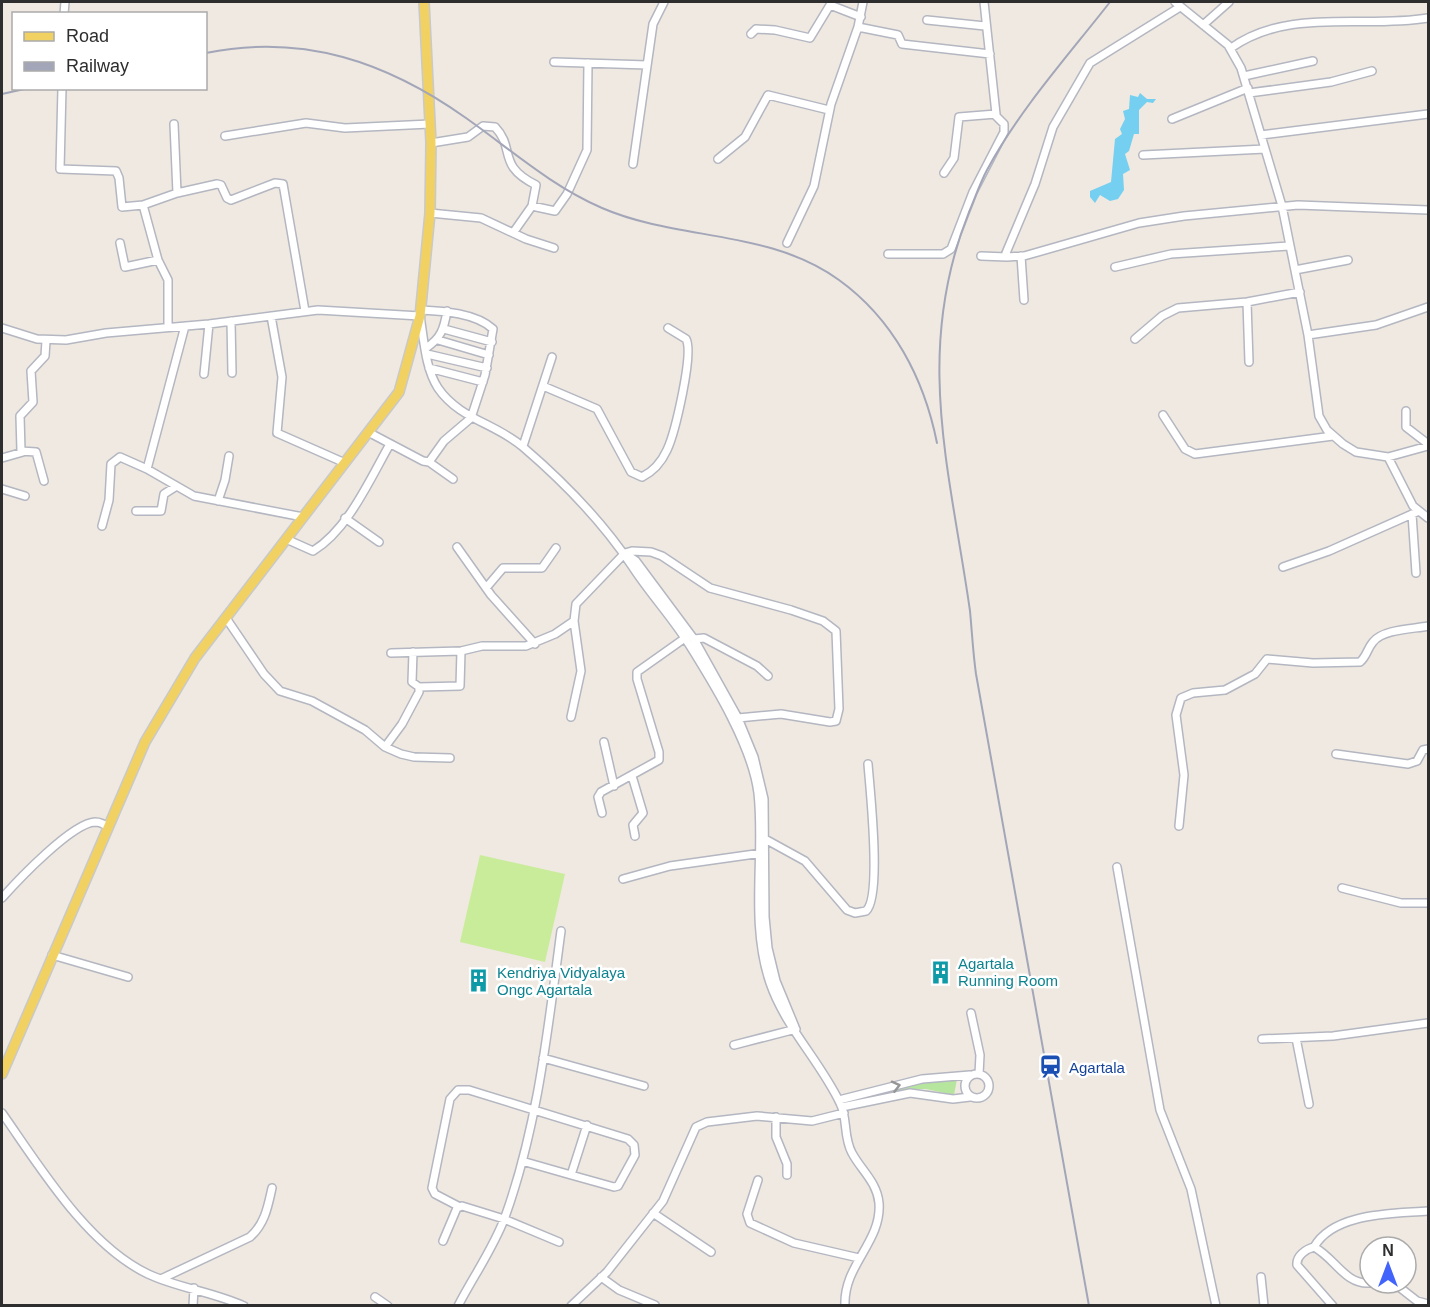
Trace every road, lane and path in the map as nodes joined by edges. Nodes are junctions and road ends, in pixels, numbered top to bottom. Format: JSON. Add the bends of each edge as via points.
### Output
{"nodes":[{"id":1,"x":424,"y":2,"type":"edge"},
{"id":2,"x":664,"y":2,"type":"edge"},
{"id":3,"x":863,"y":2,"type":"edge"},
{"id":4,"x":984,"y":2,"type":"edge"},
{"id":5,"x":1229,"y":2,"type":"edge"},
{"id":6,"x":1178,"y":4,"type":"edge"},
{"id":7,"x":861,"y":17,"type":"junction"},
{"id":8,"x":1428,"y":18,"type":"edge"},
{"id":9,"x":927,"y":20,"type":"dead end"},
{"id":10,"x":1203,"y":25,"type":"junction"},
{"id":11,"x":986,"y":26,"type":"junction"},
{"id":12,"x":858,"y":27,"type":"junction"},
{"id":13,"x":751,"y":34,"type":"dead end"},
{"id":14,"x":1231,"y":48,"type":"junction"},
{"id":15,"x":990,"y":54,"type":"junction"},
{"id":16,"x":1313,"y":61,"type":"dead end"},
{"id":17,"x":554,"y":62,"type":"dead end"},
{"id":18,"x":588,"y":63,"type":"junction"},
{"id":19,"x":647,"y":65,"type":"junction"},
{"id":20,"x":1372,"y":71,"type":"dead end"},
{"id":21,"x":1244,"y":76,"type":"junction"},
{"id":22,"x":62,"y":90,"type":"edge"},
{"id":23,"x":1248,"y":90,"type":"junction"},
{"id":24,"x":829,"y":110,"type":"junction"},
{"id":25,"x":1428,"y":114,"type":"edge"},
{"id":26,"x":995,"y":115,"type":"junction"},
{"id":27,"x":1172,"y":119,"type":"dead end"},
{"id":28,"x":174,"y":124,"type":"dead end"},
{"id":29,"x":430,"y":124,"type":"junction"},
{"id":30,"x":1261,"y":135,"type":"junction"},
{"id":31,"x":225,"y":136,"type":"dead end"},
{"id":32,"x":431,"y":143,"type":"junction"},
{"id":33,"x":1265,"y":149,"type":"junction"},
{"id":34,"x":1143,"y":155,"type":"dead end"},
{"id":35,"x":718,"y":159,"type":"dead end"},
{"id":36,"x":633,"y":164,"type":"dead end"},
{"id":37,"x":944,"y":173,"type":"dead end"},
{"id":38,"x":177,"y":193,"type":"junction"},
{"id":39,"x":143,"y":205,"type":"junction"},
{"id":40,"x":532,"y":206,"type":"junction"},
{"id":41,"x":1282,"y":206,"type":"junction"},
{"id":42,"x":1428,"y":210,"type":"edge"},
{"id":43,"x":430,"y":213,"type":"junction"},
{"id":44,"x":513,"y":233,"type":"junction"},
{"id":45,"x":120,"y":243,"type":"dead end"},
{"id":46,"x":787,"y":243,"type":"dead end"},
{"id":47,"x":1290,"y":246,"type":"junction"},
{"id":48,"x":554,"y":248,"type":"dead end"},
{"id":49,"x":888,"y":254,"type":"dead end"},
{"id":50,"x":981,"y":255,"type":"dead end"},
{"id":51,"x":1021,"y":256,"type":"junction"},
{"id":52,"x":1007,"y":257,"type":"junction"},
{"id":53,"x":158,"y":260,"type":"junction"},
{"id":54,"x":1348,"y":260,"type":"dead end"},
{"id":55,"x":1115,"y":267,"type":"dead end"},
{"id":56,"x":1295,"y":270,"type":"junction"},
{"id":57,"x":1300,"y":292,"type":"junction"},
{"id":58,"x":1024,"y":300,"type":"dead end"},
{"id":59,"x":1247,"y":302,"type":"junction"},
{"id":60,"x":1428,"y":307,"type":"edge"},
{"id":61,"x":305,"y":311,"type":"junction"},
{"id":62,"x":447,"y":311,"type":"junction"},
{"id":63,"x":420,"y":313,"type":"junction"},
{"id":64,"x":271,"y":316,"type":"junction"},
{"id":65,"x":231,"y":321,"type":"junction"},
{"id":66,"x":209,"y":324,"type":"junction"},
{"id":67,"x":168,"y":326,"type":"junction"},
{"id":68,"x":185,"y":326,"type":"junction"},
{"id":69,"x":2,"y":328,"type":"edge"},
{"id":70,"x":668,"y":328,"type":"dead end"},
{"id":71,"x":444,"y":329,"type":"junction"},
{"id":72,"x":1308,"y":335,"type":"junction"},
{"id":73,"x":1136,"y":339,"type":"dead end"},
{"id":74,"x":438,"y":340,"type":"junction"},
{"id":75,"x":46,"y":341,"type":"junction"},
{"id":76,"x":492,"y":342,"type":"junction"},
{"id":77,"x":426,"y":351,"type":"junction"},
{"id":78,"x":489,"y":355,"type":"junction"},
{"id":79,"x":552,"y":357,"type":"dead end"},
{"id":80,"x":1249,"y":362,"type":"dead end"},
{"id":81,"x":429,"y":368,"type":"junction"},
{"id":82,"x":487,"y":368,"type":"junction"},
{"id":83,"x":232,"y":373,"type":"dead end"},
{"id":84,"x":204,"y":374,"type":"dead end"},
{"id":85,"x":483,"y":382,"type":"junction"},
{"id":86,"x":543,"y":386,"type":"junction"},
{"id":87,"x":1406,"y":411,"type":"dead end"},
{"id":88,"x":1162,"y":415,"type":"dead end"},
{"id":89,"x":471,"y":418,"type":"junction"},
{"id":90,"x":368,"y":432,"type":"junction"},
{"id":91,"x":1333,"y":436,"type":"junction"},
{"id":92,"x":390,"y":444,"type":"junction"},
{"id":93,"x":1428,"y":445,"type":"edge"},
{"id":94,"x":523,"y":446,"type":"junction"},
{"id":95,"x":23,"y":452,"type":"junction"},
{"id":96,"x":229,"y":456,"type":"dead end"},
{"id":97,"x":1388,"y":457,"type":"junction"},
{"id":98,"x":2,"y":458,"type":"edge"},
{"id":99,"x":429,"y":462,"type":"junction"},
{"id":100,"x":345,"y":463,"type":"junction"},
{"id":101,"x":147,"y":468,"type":"junction"},
{"id":102,"x":453,"y":479,"type":"dead end"},
{"id":103,"x":44,"y":481,"type":"dead end"},
{"id":104,"x":175,"y":487,"type":"junction"},
{"id":105,"x":2,"y":489,"type":"edge"},
{"id":106,"x":25,"y":496,"type":"dead end"},
{"id":107,"x":218,"y":501,"type":"junction"},
{"id":108,"x":136,"y":512,"type":"dead end"},
{"id":109,"x":1415,"y":512,"type":"junction"},
{"id":110,"x":303,"y":517,"type":"junction"},
{"id":111,"x":345,"y":518,"type":"junction"},
{"id":112,"x":1428,"y":518,"type":"edge"},
{"id":113,"x":102,"y":526,"type":"dead end"},
{"id":114,"x":286,"y":539,"type":"junction"},
{"id":115,"x":379,"y":542,"type":"dead end"},
{"id":116,"x":457,"y":547,"type":"dead end"},
{"id":117,"x":556,"y":548,"type":"dead end"},
{"id":118,"x":625,"y":553,"type":"junction"},
{"id":119,"x":1283,"y":567,"type":"dead end"},
{"id":120,"x":1416,"y":573,"type":"dead end"},
{"id":121,"x":486,"y":588,"type":"junction"},
{"id":122,"x":226,"y":618,"type":"junction"},
{"id":123,"x":574,"y":621,"type":"junction"},
{"id":124,"x":1428,"y":626,"type":"edge"},
{"id":125,"x":685,"y":638,"type":"junction"},
{"id":126,"x":694,"y":643,"type":"junction"},
{"id":127,"x":535,"y":644,"type":"junction"},
{"id":128,"x":461,"y":651,"type":"junction"},
{"id":129,"x":413,"y":652,"type":"junction"},
{"id":130,"x":390,"y":653,"type":"dead end"},
{"id":131,"x":768,"y":676,"type":"dead end"},
{"id":132,"x":419,"y":687,"type":"junction"},
{"id":133,"x":571,"y":717,"type":"dead end"},
{"id":134,"x":738,"y":718,"type":"junction"},
{"id":135,"x":739,"y":729,"type":"junction"},
{"id":136,"x":604,"y":742,"type":"dead end"},
{"id":137,"x":385,"y":747,"type":"junction"},
{"id":138,"x":1428,"y":749,"type":"edge"},
{"id":139,"x":1336,"y":754,"type":"dead end"},
{"id":140,"x":450,"y":758,"type":"dead end"},
{"id":141,"x":868,"y":764,"type":"dead end"},
{"id":142,"x":633,"y":776,"type":"junction"},
{"id":143,"x":614,"y":786,"type":"junction"},
{"id":144,"x":602,"y":813,"type":"dead end"},
{"id":145,"x":1179,"y":826,"type":"dead end"},
{"id":146,"x":108,"y":827,"type":"junction"},
{"id":147,"x":635,"y":836,"type":"dead end"},
{"id":148,"x":765,"y":839,"type":"junction"},
{"id":149,"x":761,"y":853,"type":"junction"},
{"id":150,"x":1117,"y":867,"type":"dead end"},
{"id":151,"x":623,"y":879,"type":"dead end"},
{"id":152,"x":1342,"y":888,"type":"dead end"},
{"id":153,"x":2,"y":898,"type":"edge"},
{"id":154,"x":1428,"y":903,"type":"edge"},
{"id":155,"x":561,"y":932,"type":"dead end"},
{"id":156,"x":52,"y":955,"type":"junction"},
{"id":157,"x":128,"y":977,"type":"dead end"},
{"id":158,"x":971,"y":1013,"type":"dead end"},
{"id":159,"x":1428,"y":1023,"type":"edge"},
{"id":160,"x":796,"y":1029,"type":"junction"},
{"id":161,"x":1296,"y":1038,"type":"junction"},
{"id":162,"x":1262,"y":1039,"type":"dead end"},
{"id":163,"x":734,"y":1045,"type":"dead end"},
{"id":164,"x":543,"y":1058,"type":"junction"},
{"id":165,"x":2,"y":1074,"type":"edge"},
{"id":166,"x":979,"y":1074,"type":"junction"},
{"id":167,"x":970,"y":1075,"type":"junction"},
{"id":168,"x":644,"y":1086,"type":"dead end"},
{"id":169,"x":970,"y":1097,"type":"junction"},
{"id":170,"x":1308,"y":1104,"type":"dead end"},
{"id":171,"x":842,"y":1107,"type":"junction"},
{"id":172,"x":535,"y":1108,"type":"junction"},
{"id":173,"x":2,"y":1113,"type":"edge"},
{"id":174,"x":776,"y":1117,"type":"junction"},
{"id":175,"x":587,"y":1125,"type":"junction"},
{"id":176,"x":522,"y":1161,"type":"junction"},
{"id":177,"x":571,"y":1175,"type":"junction"},
{"id":178,"x":787,"y":1175,"type":"dead end"},
{"id":179,"x":758,"y":1180,"type":"dead end"},
{"id":180,"x":272,"y":1188,"type":"dead end"},
{"id":181,"x":458,"y":1206,"type":"junction"},
{"id":182,"x":1428,"y":1211,"type":"edge"},
{"id":183,"x":653,"y":1213,"type":"junction"},
{"id":184,"x":504,"y":1219,"type":"junction"},
{"id":185,"x":443,"y":1241,"type":"dead end"},
{"id":186,"x":559,"y":1242,"type":"dead end"},
{"id":187,"x":1314,"y":1247,"type":"junction"},
{"id":188,"x":711,"y":1252,"type":"dead end"},
{"id":189,"x":859,"y":1258,"type":"junction"},
{"id":190,"x":601,"y":1277,"type":"junction"},
{"id":191,"x":1261,"y":1277,"type":"dead end"},
{"id":192,"x":163,"y":1278,"type":"junction"},
{"id":193,"x":1358,"y":1282,"type":"edge"},
{"id":194,"x":194,"y":1288,"type":"junction"},
{"id":195,"x":1409,"y":1295,"type":"edge"},
{"id":196,"x":375,"y":1297,"type":"dead end"},
{"id":197,"x":579,"y":1298,"type":"junction"},
{"id":198,"x":1428,"y":1304,"type":"edge"},
{"id":199,"x":193,"y":1305,"type":"edge"},
{"id":200,"x":244,"y":1305,"type":"edge"},
{"id":201,"x":388,"y":1305,"type":"edge"},
{"id":202,"x":458,"y":1305,"type":"edge"},
{"id":203,"x":571,"y":1305,"type":"edge"},
{"id":204,"x":582,"y":1305,"type":"edge"},
{"id":205,"x":656,"y":1305,"type":"edge"},
{"id":206,"x":845,"y":1305,"type":"edge"},
{"id":207,"x":1216,"y":1305,"type":"edge"},
{"id":208,"x":1264,"y":1305,"type":"edge"},
{"id":209,"x":1333,"y":1305,"type":"edge"}],
"edges":[{"from":1,"to":29,"type":"main road"},
{"from":2,"to":19,"type":"street","via":[[652,24]]},
{"from":3,"to":7,"type":"street"},
{"from":4,"to":11,"type":"street"},
{"from":5,"to":10,"type":"street"},
{"from":6,"to":10,"type":"street"},
{"from":6,"to":52,"type":"street","via":[[1090,63],[1053,127]]},
{"from":7,"to":12,"type":"street"},
{"from":7,"to":13,"type":"street","via":[[830,5],[810,38],[758,29]]},
{"from":8,"to":14,"type":"street","via":[[1301,24],[1260,31]]},
{"from":9,"to":11,"type":"street"},
{"from":10,"to":14,"type":"street"},
{"from":11,"to":15,"type":"street"},
{"from":12,"to":15,"type":"street","via":[[898,35],[902,44]]},
{"from":12,"to":24,"type":"street"},
{"from":14,"to":21,"type":"street"},
{"from":15,"to":26,"type":"street"},
{"from":16,"to":21,"type":"street"},
{"from":17,"to":18,"type":"street"},
{"from":18,"to":19,"type":"street"},
{"from":18,"to":40,"type":"street","via":[[584,159],[555,211]]},
{"from":19,"to":36,"type":"street"},
{"from":20,"to":23,"type":"street","via":[[1331,82]]},
{"from":21,"to":23,"type":"street"},
{"from":22,"to":39,"type":"street","via":[[60,169],[116,171],[122,207]]},
{"from":23,"to":27,"type":"street"},
{"from":23,"to":30,"type":"street"},
{"from":24,"to":35,"type":"street","via":[[768,95],[745,137]]},
{"from":24,"to":46,"type":"street","via":[[814,186]]},
{"from":25,"to":30,"type":"street"},
{"from":26,"to":37,"type":"street","via":[[959,117],[954,158]]},
{"from":26,"to":49,"type":"street","via":[[1004,124],[1004,132],[973,192],[951,249],[943,254]]},
{"from":28,"to":38,"type":"street"},
{"from":29,"to":31,"type":"street","via":[[345,128],[306,123]]},
{"from":29,"to":32,"type":"main road"},
{"from":30,"to":33,"type":"street"},
{"from":32,"to":40,"type":"street","via":[[468,137],[483,126],[495,127],[511,166],[536,185]]},
{"from":32,"to":43,"type":"main road"},
{"from":33,"to":34,"type":"street"},
{"from":33,"to":41,"type":"street"},
{"from":38,"to":39,"type":"street"},
{"from":38,"to":61,"type":"street","via":[[220,184],[227,198],[234,200],[282,183]]},
{"from":39,"to":53,"type":"street"},
{"from":40,"to":44,"type":"street"},
{"from":41,"to":42,"type":"street"},
{"from":41,"to":47,"type":"street"},
{"from":41,"to":51,"type":"street","via":[[1146,222]]},
{"from":43,"to":44,"type":"street","via":[[481,218]]},
{"from":43,"to":63,"type":"main road"},
{"from":44,"to":48,"type":"street"},
{"from":45,"to":53,"type":"street","via":[[126,268]]},
{"from":47,"to":55,"type":"street","via":[[1171,254]]},
{"from":47,"to":56,"type":"street"},
{"from":50,"to":52,"type":"street"},
{"from":51,"to":52,"type":"street"},
{"from":51,"to":58,"type":"street"},
{"from":53,"to":67,"type":"street","via":[[169,282]]},
{"from":54,"to":56,"type":"street"},
{"from":56,"to":57,"type":"street"},
{"from":57,"to":59,"type":"street"},
{"from":57,"to":72,"type":"street"},
{"from":59,"to":73,"type":"street","via":[[1179,308],[1162,316]]},
{"from":59,"to":80,"type":"street"},
{"from":60,"to":72,"type":"street","via":[[1382,323]]},
{"from":61,"to":63,"type":"street"},
{"from":61,"to":64,"type":"street"},
{"from":62,"to":63,"type":"street"},
{"from":62,"to":71,"type":"street"},
{"from":62,"to":76,"type":"street","via":[[491,327]]},
{"from":63,"to":77,"type":"street"},
{"from":63,"to":90,"type":"main road","via":[[399,392]]},
{"from":64,"to":65,"type":"street"},
{"from":64,"to":100,"type":"street","via":[[282,377],[277,433]]},
{"from":65,"to":66,"type":"street"},
{"from":65,"to":83,"type":"street"},
{"from":66,"to":68,"type":"street"},
{"from":66,"to":84,"type":"street"},
{"from":67,"to":68,"type":"street"},
{"from":67,"to":75,"type":"street"},
{"from":68,"to":101,"type":"street"},
{"from":69,"to":75,"type":"street"},
{"from":70,"to":86,"type":"street","via":[[686,339],[688,357],[668,449],[650,473],[642,477],[631,472],[597,409]]},
{"from":71,"to":74,"type":"street"},
{"from":71,"to":76,"type":"street"},
{"from":72,"to":91,"type":"street","via":[[1319,416]]},
{"from":74,"to":77,"type":"street"},
{"from":74,"to":78,"type":"street"},
{"from":75,"to":95,"type":"street","via":[[45,356],[32,371],[33,402],[20,416]]},
{"from":76,"to":78,"type":"street"},
{"from":77,"to":81,"type":"street"},
{"from":77,"to":82,"type":"street"},
{"from":78,"to":82,"type":"street"},
{"from":79,"to":86,"type":"street"},
{"from":81,"to":85,"type":"street"},
{"from":81,"to":89,"type":"street","via":[[442,393]]},
{"from":82,"to":85,"type":"street"},
{"from":85,"to":89,"type":"street"},
{"from":86,"to":94,"type":"street"},
{"from":87,"to":93,"type":"street","via":[[1406,427]]},
{"from":88,"to":91,"type":"street","via":[[1185,449],[1195,453]]},
{"from":89,"to":94,"type":"street","via":[[504,432]]},
{"from":89,"to":99,"type":"street","via":[[444,441]]},
{"from":90,"to":92,"type":"street"},
{"from":90,"to":100,"type":"main road"},
{"from":91,"to":97,"type":"street","via":[[1356,452]]},
{"from":92,"to":99,"type":"street"},
{"from":92,"to":111,"type":"street"},
{"from":93,"to":97,"type":"street"},
{"from":94,"to":118,"type":"street","via":[[593,513]]},
{"from":95,"to":98,"type":"street"},
{"from":95,"to":103,"type":"street","via":[[35,451]]},
{"from":96,"to":107,"type":"street"},
{"from":97,"to":109,"type":"street"},
{"from":99,"to":102,"type":"street"},
{"from":100,"to":110,"type":"main road"},
{"from":101,"to":104,"type":"street"},
{"from":101,"to":113,"type":"street","via":[[123,458],[113,460]]},
{"from":104,"to":107,"type":"street"},
{"from":104,"to":108,"type":"street","via":[[164,494],[161,512]]},
{"from":105,"to":106,"type":"street"},
{"from":107,"to":110,"type":"street"},
{"from":109,"to":112,"type":"street"},
{"from":109,"to":119,"type":"street"},
{"from":109,"to":120,"type":"street"},
{"from":110,"to":114,"type":"main road"},
{"from":111,"to":114,"type":"street","via":[[315,551]]},
{"from":111,"to":115,"type":"street"},
{"from":114,"to":122,"type":"main road"},
{"from":116,"to":121,"type":"street"},
{"from":117,"to":121,"type":"street","via":[[542,568],[503,568]]},
{"from":118,"to":123,"type":"street","via":[[580,597]]},
{"from":118,"to":125,"type":"street"},
{"from":118,"to":126,"type":"street","via":[[636,561]]},
{"from":118,"to":134,"type":"street","via":[[651,552],[710,588],[833,626],[839,685],[836,721],[781,714]]},
{"from":121,"to":127,"type":"street"},
{"from":122,"to":137,"type":"street","via":[[275,687],[312,701],[365,730]]},
{"from":122,"to":146,"type":"main road","via":[[195,658],[146,742]]},
{"from":123,"to":127,"type":"street"},
{"from":123,"to":133,"type":"street","via":[[581,671]]},
{"from":124,"to":145,"type":"street","via":[[1380,636],[1360,662],[1267,659],[1255,674],[1225,690],[1181,698],[1176,715],[1184,775]]},
{"from":125,"to":126,"type":"street"},
{"from":125,"to":142,"type":"street","via":[[638,672],[636,679],[660,756],[656,763]]},
{"from":126,"to":131,"type":"street","via":[[704,638]]},
{"from":126,"to":134,"type":"street"},
{"from":126,"to":135,"type":"street"},
{"from":127,"to":128,"type":"street","via":[[482,646]]},
{"from":128,"to":129,"type":"street"},
{"from":128,"to":132,"type":"street","via":[[460,686]]},
{"from":129,"to":130,"type":"street"},
{"from":129,"to":132,"type":"street","via":[[412,682]]},
{"from":132,"to":137,"type":"street","via":[[407,716]]},
{"from":134,"to":135,"type":"street"},
{"from":135,"to":148,"type":"street","via":[[762,783]]},
{"from":135,"to":149,"type":"street","via":[[756,784]]},
{"from":136,"to":143,"type":"street"},
{"from":137,"to":140,"type":"street","via":[[414,758]]},
{"from":138,"to":139,"type":"street","via":[[1408,764]]},
{"from":141,"to":148,"type":"street","via":[[875,882],[872,903],[866,911],[848,910],[805,861]]},
{"from":142,"to":143,"type":"street"},
{"from":142,"to":147,"type":"street","via":[[643,813],[633,825]]},
{"from":143,"to":144,"type":"street","via":[[598,797]]},
{"from":146,"to":153,"type":"street","via":[[96,822],[82,826],[40,858]]},
{"from":146,"to":156,"type":"main road"},
{"from":148,"to":149,"type":"street"},
{"from":149,"to":151,"type":"street","via":[[670,866]]},
{"from":149,"to":160,"type":"street","via":[[760,933],[766,967],[785,1018]]},
{"from":150,"to":207,"type":"street","via":[[1160,1110],[1191,1189]]},
{"from":152,"to":154,"type":"street","via":[[1401,903]]},
{"from":155,"to":164,"type":"street"},
{"from":156,"to":157,"type":"street"},
{"from":156,"to":165,"type":"main road"},
{"from":158,"to":166,"type":"street","via":[[981,1055]]},
{"from":159,"to":161,"type":"street"},
{"from":160,"to":163,"type":"street"},
{"from":160,"to":171,"type":"street"},
{"from":161,"to":162,"type":"street"},
{"from":161,"to":170,"type":"street"},
{"from":164,"to":168,"type":"street"},
{"from":164,"to":172,"type":"street"},
{"from":166,"to":167,"type":"street"},
{"from":166,"to":169,"type":"street","via":[[988,1081],[987,1093],[981,1098]]},
{"from":167,"to":169,"type":"street","via":[[964,1086]]},
{"from":171,"to":167,"type":"street","one_way":true,"via":[[922,1079]]},
{"from":169,"to":171,"type":"street","via":[[953,1099],[910,1093]]},
{"from":171,"to":174,"type":"street","via":[[812,1121]]},
{"from":171,"to":189,"type":"street","via":[[850,1151],[873,1183],[879,1201],[877,1222]]},
{"from":172,"to":175,"type":"street"},
{"from":172,"to":176,"type":"street"},
{"from":172,"to":181,"type":"street","via":[[469,1090],[453,1094],[432,1188],[435,1194]]},
{"from":173,"to":192,"type":"street","via":[[98,1239],[148,1274]]},
{"from":174,"to":178,"type":"street","via":[[776,1137],[788,1164]]},
{"from":174,"to":183,"type":"street","via":[[757,1116],[696,1126],[672,1185]]},
{"from":175,"to":177,"type":"street"},
{"from":175,"to":177,"type":"street","via":[[632,1141],[634,1155],[624,1178],[614,1187]]},
{"from":176,"to":177,"type":"street"},
{"from":176,"to":184,"type":"street"},
{"from":179,"to":189,"type":"street","via":[[747,1214],[754,1227],[794,1243]]},
{"from":180,"to":192,"type":"street","via":[[267,1211],[258,1231],[250,1238]]},
{"from":181,"to":184,"type":"street"},
{"from":181,"to":185,"type":"street"},
{"from":182,"to":187,"type":"street","via":[[1355,1221],[1327,1230]]},
{"from":183,"to":188,"type":"street"},
{"from":183,"to":190,"type":"street"},
{"from":184,"to":186,"type":"street"},
{"from":184,"to":202,"type":"street"},
{"from":187,"to":193,"type":"street","via":[[1352,1281]]},
{"from":187,"to":209,"type":"street","via":[[1299,1256],[1297,1265]]},
{"from":189,"to":206,"type":"street","via":[[845,1286]]},
{"from":190,"to":197,"type":"street"},
{"from":190,"to":205,"type":"street","via":[[619,1290]]},
{"from":191,"to":208,"type":"street"},
{"from":192,"to":194,"type":"street"},
{"from":194,"to":199,"type":"street"},
{"from":194,"to":200,"type":"street"},
{"from":195,"to":198,"type":"street"},
{"from":196,"to":201,"type":"street"},
{"from":197,"to":203,"type":"street"},
{"from":197,"to":204,"type":"street"}]}
